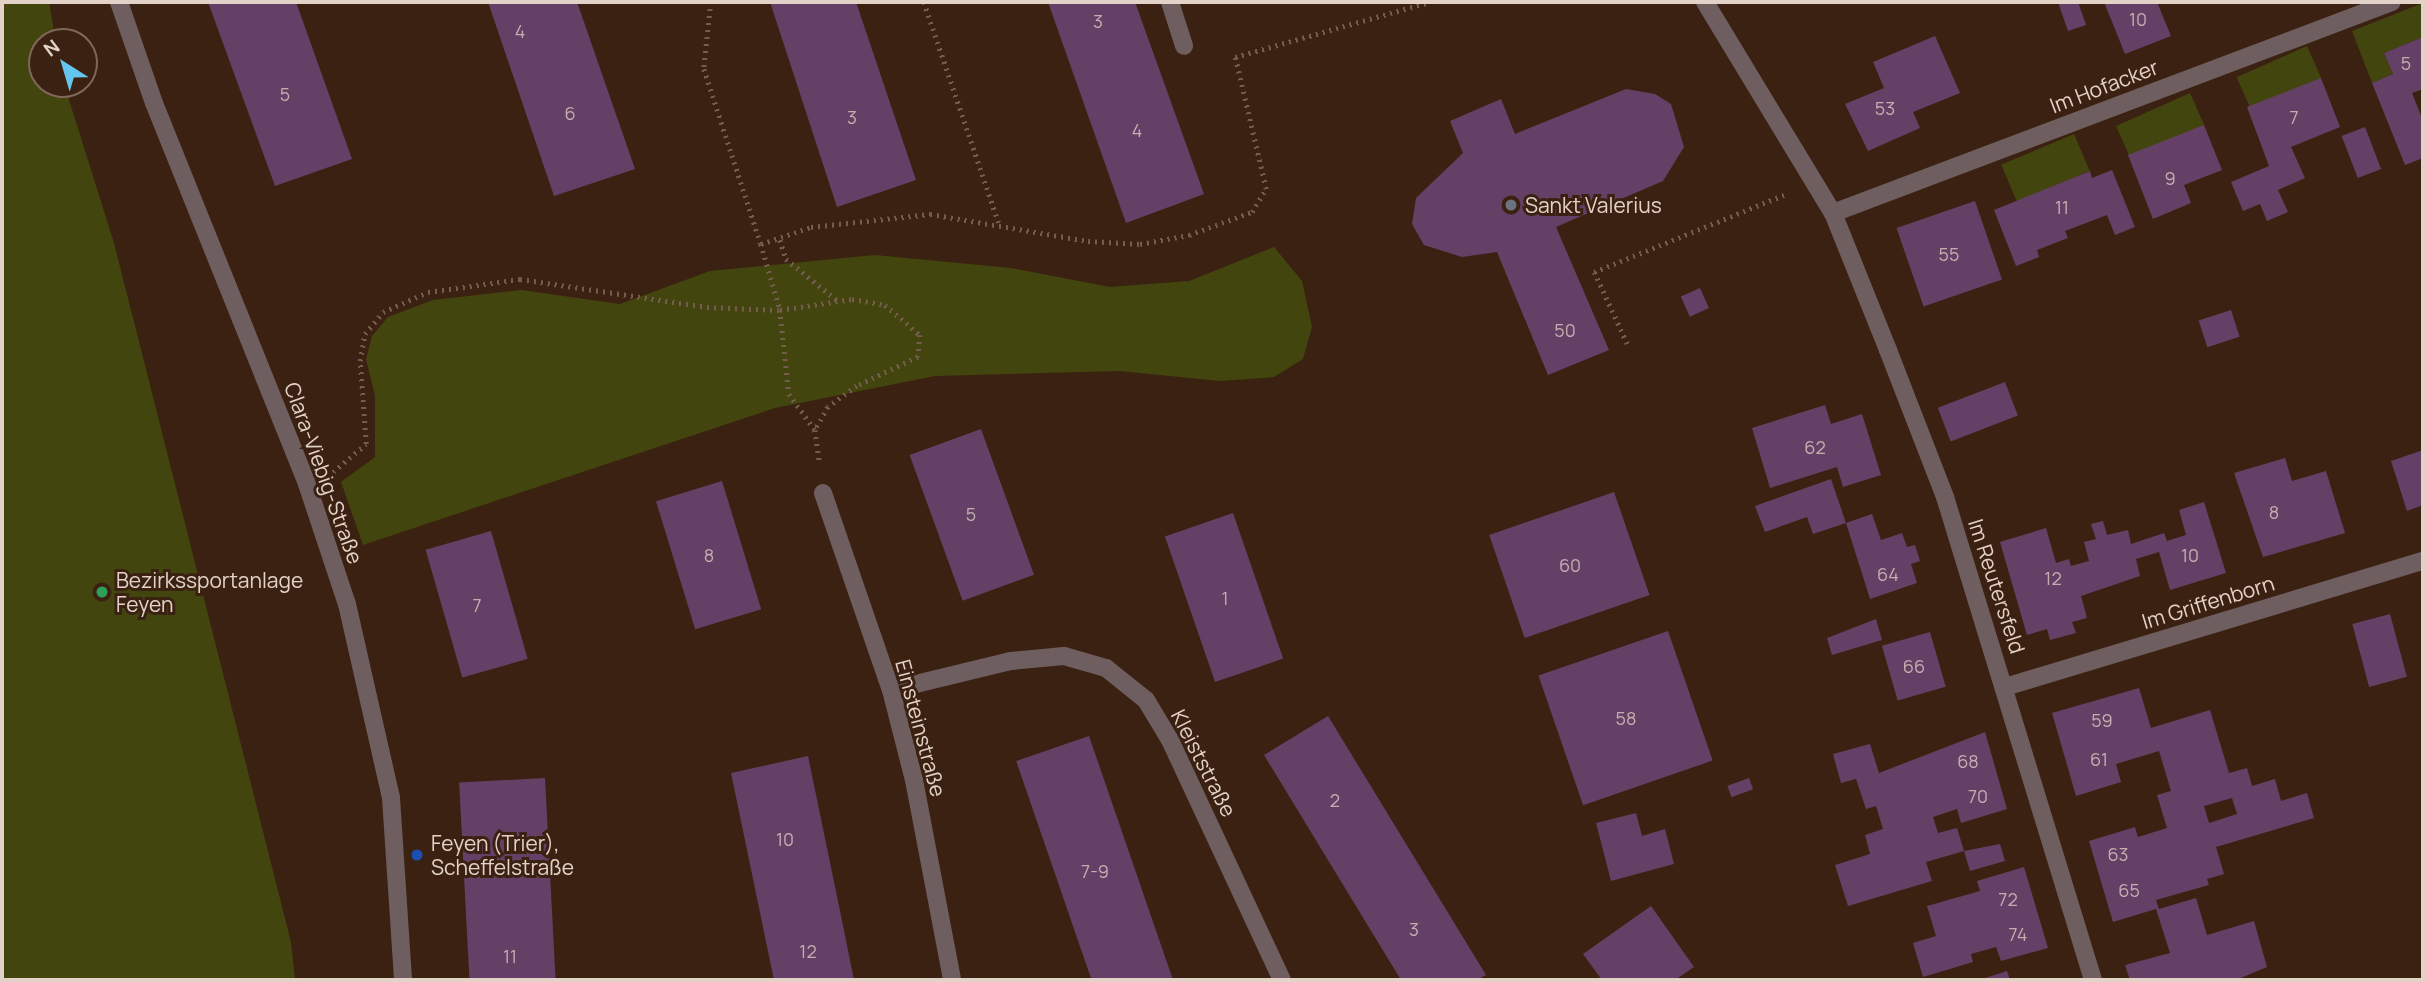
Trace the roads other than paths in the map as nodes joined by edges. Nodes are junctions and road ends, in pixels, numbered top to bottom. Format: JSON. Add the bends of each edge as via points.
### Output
{"nodes":[{"id":1,"x":120,"y":2,"type":"edge"},
{"id":2,"x":1170,"y":2,"type":"edge"},
{"id":3,"x":1705,"y":2,"type":"edge"},
{"id":4,"x":2392,"y":2,"type":"edge"},
{"id":5,"x":1184,"y":46,"type":"dead end"},
{"id":6,"x":1833,"y":213,"type":"junction"},
{"id":7,"x":823,"y":493,"type":"dead end"},
{"id":8,"x":2423,"y":561,"type":"edge"},
{"id":9,"x":2005,"y":687,"type":"junction"},
{"id":10,"x":891,"y":690,"type":"junction"},
{"id":11,"x":403,"y":980,"type":"edge"},
{"id":12,"x":952,"y":980,"type":"edge"},
{"id":13,"x":1282,"y":980,"type":"edge"},
{"id":14,"x":2093,"y":980,"type":"edge"}],
"edges":[{"from":1,"to":11,"type":"street","name":"Clara-Viebig-Straße","via":[[154,103],[307,484],[377,720],[398,862]]},
{"from":2,"to":5,"type":"street"},
{"from":3,"to":6,"type":"street","name":"Im Reutersfeld"},
{"from":4,"to":6,"type":"street","name":"Im Hofacker"},
{"from":6,"to":9,"type":"street","name":"Im Reutersfeld","via":[[1945,497]]},
{"from":7,"to":10,"type":"street","name":"Einsteinstraße"},
{"from":8,"to":9,"type":"street","name":"Im Griffenborn"},
{"from":9,"to":14,"type":"street","name":"Im Reutersfeld"},
{"from":10,"to":12,"type":"street","name":"Einsteinstraße","via":[[914,780]]},
{"from":10,"to":13,"type":"street","name":"Kleiststraße","via":[[957,671],[1025,660],[1065,656],[1106,668],[1146,700],[1170,740]]}]}
